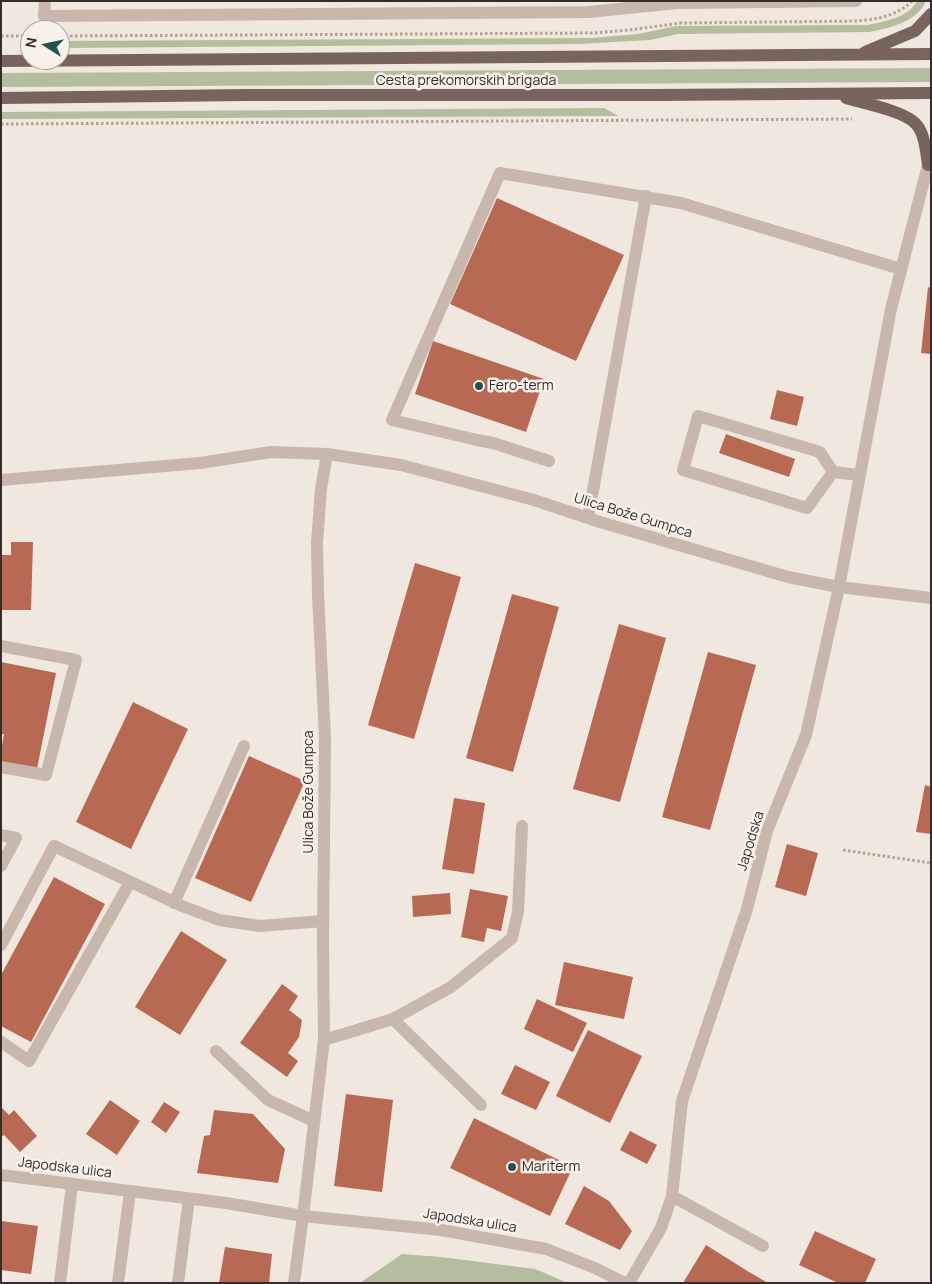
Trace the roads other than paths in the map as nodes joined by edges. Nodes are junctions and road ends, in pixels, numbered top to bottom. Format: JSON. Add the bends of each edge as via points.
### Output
{"nodes":[{"id":1,"x":45,"y":1,"type":"edge"},
{"id":2,"x":856,"y":1,"type":"edge"},
{"id":3,"x":931,"y":14,"type":"edge"},
{"id":4,"x":861,"y":54,"type":"junction"},
{"id":5,"x":931,"y":54,"type":"edge"},
{"id":6,"x":1,"y":61,"type":"edge"},
{"id":7,"x":931,"y":93,"type":"edge"},
{"id":8,"x":831,"y":94,"type":"junction"},
{"id":9,"x":1,"y":98,"type":"edge"},
{"id":10,"x":930,"y":162,"type":"edge"},
{"id":11,"x":646,"y":196,"type":"junction"},
{"id":12,"x":901,"y":269,"type":"junction"},
{"id":13,"x":327,"y":454,"type":"junction"},
{"id":14,"x":548,"y":461,"type":"dead end"},
{"id":15,"x":833,"y":472,"type":"junction"},
{"id":16,"x":859,"y":475,"type":"junction"},
{"id":17,"x":1,"y":480,"type":"edge"},
{"id":18,"x":588,"y":518,"type":"junction"},
{"id":19,"x":839,"y":587,"type":"junction"},
{"id":20,"x":931,"y":598,"type":"edge"},
{"id":21,"x":1,"y":646,"type":"edge"},
{"id":22,"x":244,"y":746,"type":"dead end"},
{"id":23,"x":1,"y":767,"type":"edge"},
{"id":24,"x":522,"y":826,"type":"dead end"},
{"id":25,"x":1,"y":834,"type":"edge"},
{"id":26,"x":1,"y":866,"type":"edge"},
{"id":27,"x":130,"y":882,"type":"junction"},
{"id":28,"x":174,"y":902,"type":"junction"},
{"id":29,"x":323,"y":922,"type":"junction"},
{"id":30,"x":1,"y":945,"type":"edge"},
{"id":31,"x":393,"y":1019,"type":"junction"},
{"id":32,"x":324,"y":1040,"type":"junction"},
{"id":33,"x":1,"y":1042,"type":"edge"},
{"id":34,"x":216,"y":1051,"type":"dead end"},
{"id":35,"x":481,"y":1105,"type":"dead end"},
{"id":36,"x":314,"y":1121,"type":"junction"},
{"id":37,"x":1,"y":1175,"type":"edge"},
{"id":38,"x":72,"y":1185,"type":"junction"},
{"id":39,"x":130,"y":1192,"type":"junction"},
{"id":40,"x":672,"y":1196,"type":"junction"},
{"id":41,"x":188,"y":1199,"type":"junction"},
{"id":42,"x":303,"y":1216,"type":"junction"},
{"id":43,"x":763,"y":1246,"type":"dead end"},
{"id":44,"x":60,"y":1283,"type":"edge"},
{"id":45,"x":118,"y":1283,"type":"edge"},
{"id":46,"x":178,"y":1283,"type":"edge"},
{"id":47,"x":294,"y":1283,"type":"edge"},
{"id":48,"x":625,"y":1283,"type":"edge"},
{"id":49,"x":629,"y":1283,"type":"edge"}],
"edges":[{"from":1,"to":2,"type":"street","via":[[44,16],[589,12],[677,3]]},
{"from":3,"to":4,"type":"main road","via":[[915,31]]},
{"from":4,"to":5,"type":"main road","name":"Cesta prekomorskih brigada"},
{"from":4,"to":6,"type":"main road","name":"Cesta prekomorskih brigada"},
{"from":7,"to":8,"type":"main road","name":"Cesta prekomorskih brigada"},
{"from":8,"to":9,"type":"main road","name":"Cesta prekomorskih brigada"},
{"from":8,"to":10,"type":"main road","via":[[900,114],[916,123]]},
{"from":10,"to":12,"type":"street","name":"Japodska"},
{"from":11,"to":12,"type":"street","via":[[681,203]]},
{"from":11,"to":14,"type":"street","via":[[500,173],[392,420],[493,443]]},
{"from":11,"to":18,"type":"street"},
{"from":12,"to":16,"type":"street","name":"Japodska"},
{"from":13,"to":17,"type":"street","name":"Ulica Bože Gumpca","via":[[271,452],[200,463]]},
{"from":13,"to":18,"type":"street","name":"Ulica Bože Gumpca","via":[[401,464]]},
{"from":13,"to":29,"type":"street","name":"Ulica Bože Gumpca","via":[[317,542],[325,738]]},
{"from":15,"to":15,"type":"street","via":[[820,452],[698,416],[683,470],[807,508]]},
{"from":15,"to":16,"type":"street"},
{"from":16,"to":19,"type":"street","name":"Japodska"},
{"from":18,"to":19,"type":"street","name":"Ulica Bože Gumpca","via":[[718,558]]},
{"from":19,"to":20,"type":"street","name":"Ulica Bože Gumpca"},
{"from":19,"to":40,"type":"street","name":"Japodska","via":[[806,735],[767,830],[747,909],[682,1101]]},
{"from":21,"to":23,"type":"street","via":[[76,660],[46,775]]},
{"from":22,"to":28,"type":"street"},
{"from":24,"to":31,"type":"street","via":[[518,912],[512,938],[451,987]]},
{"from":25,"to":26,"type":"street","via":[[16,838]]},
{"from":27,"to":28,"type":"street"},
{"from":27,"to":30,"type":"street","via":[[54,846]]},
{"from":27,"to":33,"type":"street","via":[[30,1061]]},
{"from":28,"to":29,"type":"street","via":[[219,920],[260,926]]},
{"from":29,"to":32,"type":"street","name":"Ulica Bože Gumpca"},
{"from":31,"to":32,"type":"street"},
{"from":31,"to":35,"type":"street"},
{"from":32,"to":36,"type":"street"},
{"from":34,"to":36,"type":"street","via":[[268,1100]]},
{"from":36,"to":42,"type":"street"},
{"from":37,"to":38,"type":"street","name":"Japodska ulica"},
{"from":38,"to":39,"type":"street","name":"Japodska ulica"},
{"from":38,"to":44,"type":"street"},
{"from":39,"to":41,"type":"street","name":"Japodska ulica"},
{"from":39,"to":45,"type":"street"},
{"from":40,"to":43,"type":"street"},
{"from":40,"to":49,"type":"street","name":"Japodska","via":[[661,1228]]},
{"from":41,"to":42,"type":"street","name":"Japodska ulica"},
{"from":41,"to":46,"type":"street"},
{"from":42,"to":47,"type":"street"},
{"from":42,"to":48,"type":"street","name":"Japodska ulica","via":[[441,1230],[546,1249]]}]}
